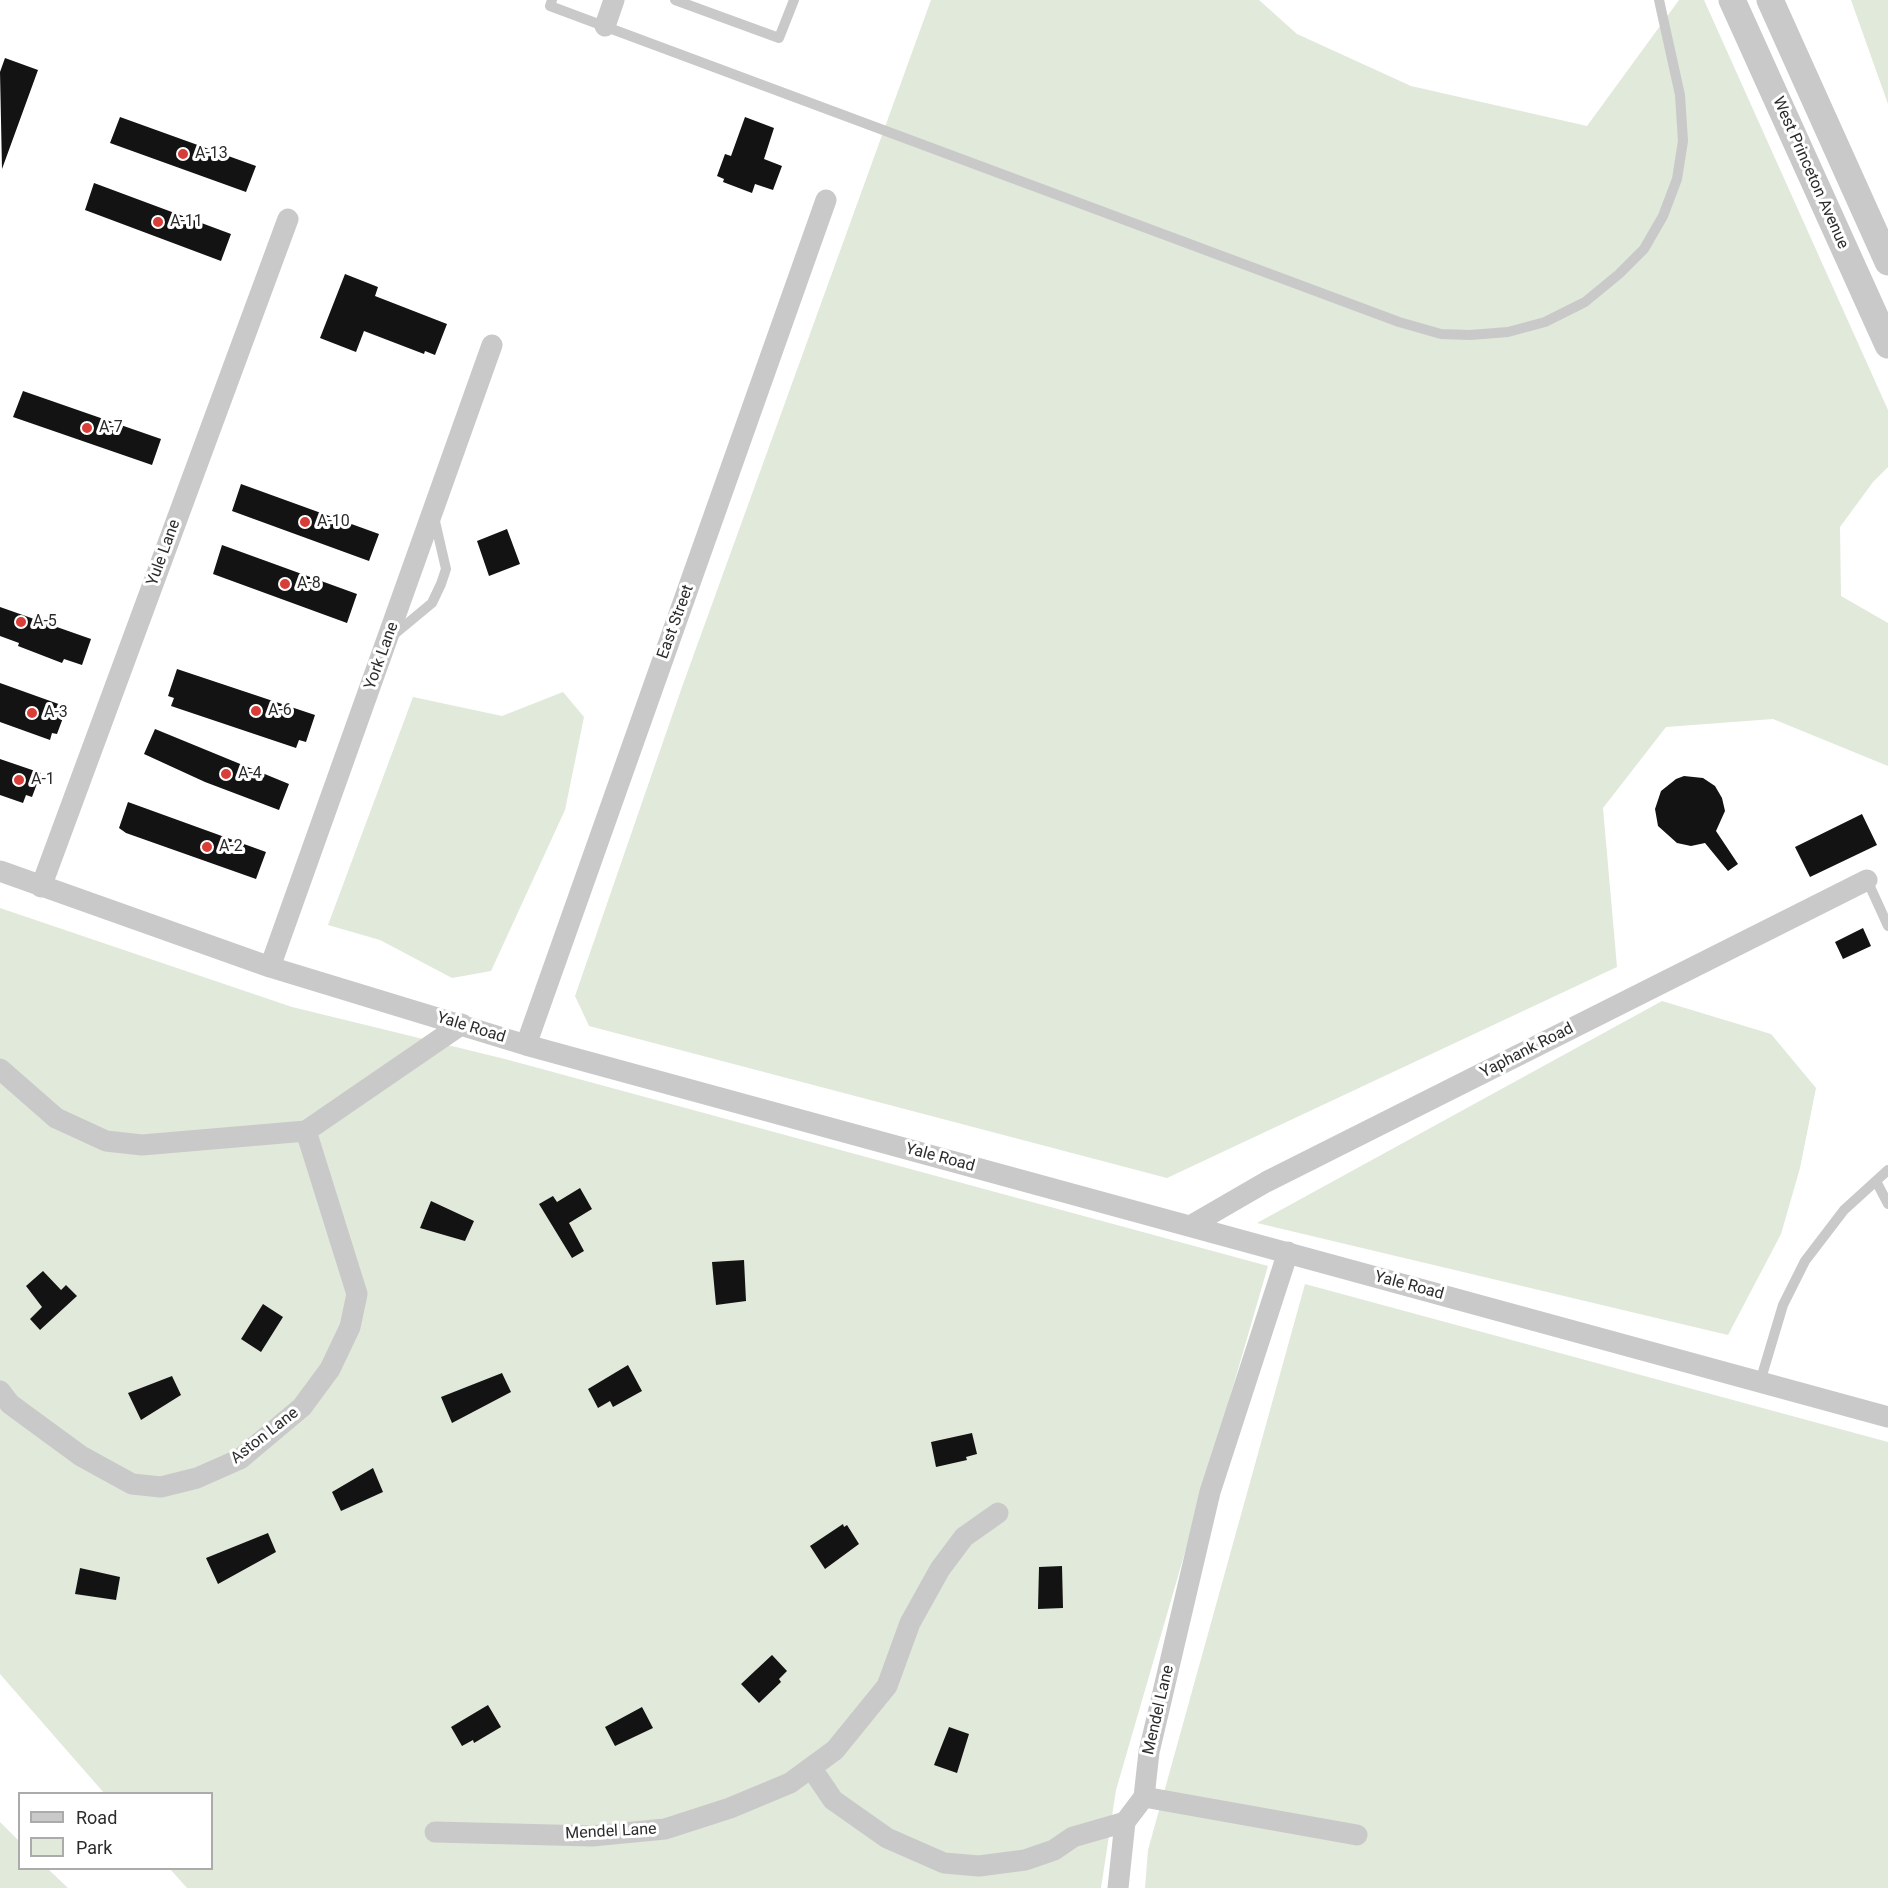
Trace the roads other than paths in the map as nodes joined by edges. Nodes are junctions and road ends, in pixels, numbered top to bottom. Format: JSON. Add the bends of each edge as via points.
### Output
{"nodes":[{"id":1,"x":552,"y":0,"type":"edge"},
{"id":2,"x":614,"y":0,"type":"edge"},
{"id":3,"x":675,"y":0,"type":"edge"},
{"id":4,"x":794,"y":0,"type":"edge"},
{"id":5,"x":1659,"y":0,"type":"edge"},
{"id":6,"x":1732,"y":0,"type":"edge"},
{"id":7,"x":1770,"y":0,"type":"edge"},
{"id":8,"x":605,"y":26,"type":"junction"},
{"id":9,"x":826,"y":200,"type":"dead end"},
{"id":10,"x":288,"y":219,"type":"dead end"},
{"id":11,"x":1888,"y":262,"type":"edge"},
{"id":12,"x":492,"y":345,"type":"dead end"},
{"id":13,"x":1888,"y":345,"type":"edge"},
{"id":14,"x":433,"y":514,"type":"junction"},
{"id":15,"x":388,"y":639,"type":"junction"},
{"id":16,"x":0,"y":871,"type":"edge"},
{"id":17,"x":1867,"y":880,"type":"joint"},
{"id":18,"x":41,"y":887,"type":"junction"},
{"id":19,"x":1888,"y":926,"type":"edge"},
{"id":20,"x":270,"y":967,"type":"junction"},
{"id":21,"x":462,"y":1024,"type":"junction"},
{"id":22,"x":526,"y":1045,"type":"junction"},
{"id":23,"x":1,"y":1073,"type":"edge"},
{"id":24,"x":306,"y":1131,"type":"junction"},
{"id":25,"x":1888,"y":1170,"type":"edge"},
{"id":26,"x":1876,"y":1180,"type":"junction"},
{"id":27,"x":1888,"y":1204,"type":"edge"},
{"id":28,"x":1190,"y":1226,"type":"junction"},
{"id":29,"x":1288,"y":1252,"type":"junction"},
{"id":30,"x":1760,"y":1382,"type":"junction"},
{"id":31,"x":0,"y":1391,"type":"edge"},
{"id":32,"x":1888,"y":1417,"type":"edge"},
{"id":33,"x":998,"y":1513,"type":"dead end"},
{"id":34,"x":812,"y":1769,"type":"junction"},
{"id":35,"x":1144,"y":1797,"type":"junction"},
{"id":36,"x":1125,"y":1822,"type":"junction"},
{"id":37,"x":435,"y":1832,"type":"dead end"},
{"id":38,"x":1357,"y":1835,"type":"dead end"},
{"id":39,"x":1118,"y":1888,"type":"edge"}],
"edges":[{"from":1,"to":8,"type":"lane","via":[[550,6]]},
{"from":2,"to":8,"type":"street"},
{"from":3,"to":4,"type":"lane","via":[[780,38]]},
{"from":5,"to":8,"type":"lane","via":[[1680,95],[1683,141],[1677,179],[1663,216],[1644,249],[1585,302],[1536,325],[1470,335],[1441,334],[1399,321]]},
{"from":6,"to":13,"type":"street","name":"West Princeton Avenue"},
{"from":7,"to":11,"type":"street"},
{"from":9,"to":22,"type":"street","name":"East Street"},
{"from":10,"to":18,"type":"street","name":"Yule Lane"},
{"from":12,"to":14,"type":"street","name":"York Lane"},
{"from":14,"to":15,"type":"street","name":"York Lane"},
{"from":14,"to":15,"type":"lane","via":[[446,569],[441,584],[432,603]]},
{"from":15,"to":20,"type":"street","name":"York Lane"},
{"from":16,"to":18,"type":"street","name":"Yale Road"},
{"from":17,"to":19,"type":"lane"},
{"from":17,"to":28,"type":"street","name":"Yaphank Road","via":[[1266,1182]]},
{"from":18,"to":20,"type":"street","name":"Yale Road"},
{"from":20,"to":21,"type":"street","name":"Yale Road"},
{"from":21,"to":22,"type":"street","name":"Yale Road"},
{"from":21,"to":24,"type":"street"},
{"from":22,"to":28,"type":"street","name":"Yale Road"},
{"from":23,"to":24,"type":"street","via":[[56,1118],[106,1141],[142,1145]]},
{"from":24,"to":31,"type":"street","name":"Aston Lane","via":[[357,1294],[350,1327],[330,1369],[302,1407],[269,1437],[240,1459],[197,1478],[161,1487],[132,1484],[81,1456],[10,1404]]},
{"from":25,"to":26,"type":"lane"},
{"from":26,"to":27,"type":"lane"},
{"from":26,"to":30,"type":"lane","via":[[1844,1210],[1805,1261],[1783,1305]]},
{"from":28,"to":29,"type":"street","name":"Yale Road"},
{"from":29,"to":30,"type":"street","name":"Yale Road"},
{"from":29,"to":35,"type":"street","name":"Mendel Lane","via":[[1210,1492],[1149,1752]]},
{"from":30,"to":32,"type":"street","name":"Yale Road"},
{"from":33,"to":34,"type":"street","name":"Mendel Lane","via":[[964,1537],[940,1569],[910,1623],[887,1686],[835,1750]]},
{"from":34,"to":36,"type":"street","via":[[833,1800],[887,1838],[944,1863],[979,1866],[1025,1860],[1054,1850],[1073,1837]]},
{"from":34,"to":37,"type":"street","name":"Mendel Lane","via":[[730,1808],[665,1829],[592,1836]]},
{"from":35,"to":36,"type":"street"},
{"from":35,"to":38,"type":"street"},
{"from":36,"to":39,"type":"street"}]}
